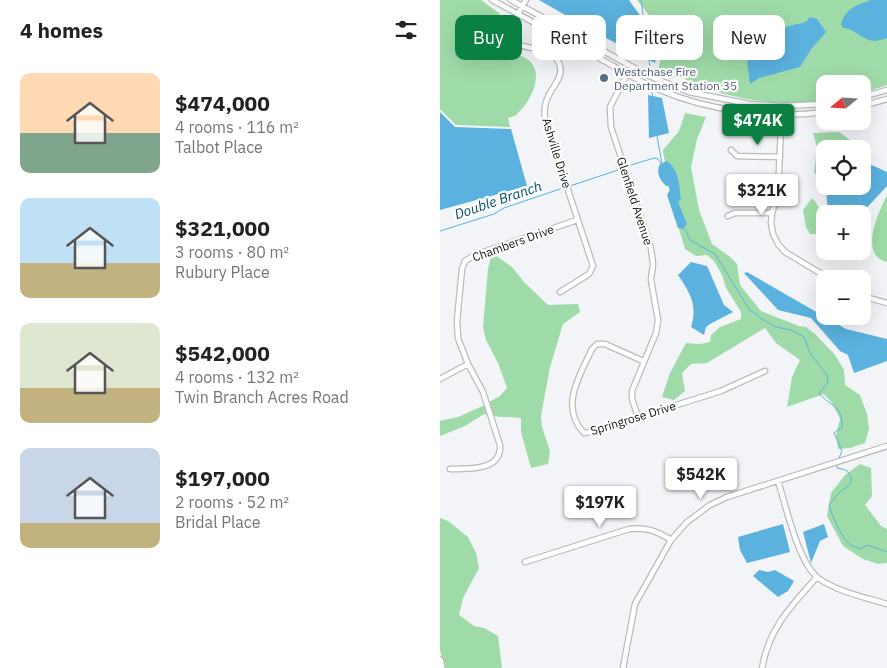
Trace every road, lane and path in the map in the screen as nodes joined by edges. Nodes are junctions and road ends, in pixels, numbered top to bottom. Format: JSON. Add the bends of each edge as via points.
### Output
{"nodes":[{"id":1,"x":492,"y":0,"type":"edge"},
{"id":2,"x":511,"y":0,"type":"edge"},
{"id":3,"x":526,"y":0,"type":"edge"},
{"id":4,"x":522,"y":6,"type":"junction"},
{"id":5,"x":518,"y":14,"type":"junction"},
{"id":6,"x":631,"y":66,"type":"junction"},
{"id":7,"x":626,"y":74,"type":"junction"},
{"id":8,"x":690,"y":86,"type":"dead end"},
{"id":9,"x":887,"y":90,"type":"edge"},
{"id":10,"x":695,"y":93,"type":"junction"},
{"id":11,"x":871,"y":94,"type":"edge"},
{"id":12,"x":887,"y":99,"type":"edge"},
{"id":13,"x":871,"y":103,"type":"edge"},
{"id":14,"x":816,"y":104,"type":"edge"},
{"id":15,"x":782,"y":106,"type":"junction"},
{"id":16,"x":816,"y":112,"type":"edge"},
{"id":17,"x":782,"y":114,"type":"junction"},
{"id":18,"x":731,"y":150,"type":"dead end"},
{"id":19,"x":780,"y":156,"type":"junction"},
{"id":20,"x":772,"y":212,"type":"junction"},
{"id":21,"x":728,"y":216,"type":"dead end"},
{"id":22,"x":577,"y":220,"type":"junction"},
{"id":23,"x":816,"y":271,"type":"edge"},
{"id":24,"x":560,"y":292,"type":"dead end"},
{"id":25,"x":871,"y":299,"type":"edge"},
{"id":26,"x":887,"y":303,"type":"edge"},
{"id":27,"x":643,"y":362,"type":"junction"},
{"id":28,"x":468,"y":364,"type":"junction"},
{"id":29,"x":765,"y":371,"type":"dead end"},
{"id":30,"x":440,"y":379,"type":"edge"},
{"id":31,"x":638,"y":417,"type":"junction"},
{"id":32,"x":887,"y":446,"type":"edge"},
{"id":33,"x":450,"y":469,"type":"dead end"},
{"id":34,"x":778,"y":481,"type":"junction"},
{"id":35,"x":671,"y":540,"type":"junction"},
{"id":36,"x":525,"y":562,"type":"dead end"},
{"id":37,"x":817,"y":577,"type":"junction"},
{"id":38,"x":887,"y":604,"type":"edge"},
{"id":39,"x":440,"y":660,"type":"edge"},
{"id":40,"x":442,"y":668,"type":"edge"},
{"id":41,"x":623,"y":668,"type":"edge"},
{"id":42,"x":762,"y":668,"type":"edge"}],
"edges":[{"from":1,"to":5,"type":"street"},
{"from":2,"to":4,"type":"street"},
{"from":3,"to":4,"type":"street","name":"Ashville Drive"},
{"from":4,"to":5,"type":"street","name":"Ashville Drive"},
{"from":4,"to":6,"type":"street"},
{"from":5,"to":7,"type":"street"},
{"from":5,"to":22,"type":"street","name":"Ashville Drive","via":[[511,28],[514,40],[551,54],[561,68],[544,111]]},
{"from":6,"to":7,"type":"street","name":"Glenfield Avenue"},
{"from":6,"to":10,"type":"street","via":[[663,83]]},
{"from":7,"to":17,"type":"street","via":[[686,100],[736,110]]},
{"from":7,"to":27,"type":"street","name":"Glenfield Avenue","via":[[610,107],[611,127],[651,248],[650,280],[658,320]]},
{"from":8,"to":10,"type":"street"},
{"from":9,"to":11,"type":"street"},
{"from":10,"to":15,"type":"street","via":[[749,104]]},
{"from":12,"to":13,"type":"street"},
{"from":14,"to":15,"type":"street"},
{"from":15,"to":17,"type":"street"},
{"from":16,"to":17,"type":"street"},
{"from":17,"to":19,"type":"street"},
{"from":18,"to":19,"type":"street","via":[[737,156]]},
{"from":19,"to":20,"type":"street","via":[[778,192]]},
{"from":20,"to":21,"type":"street"},
{"from":20,"to":23,"type":"street","via":[[773,234],[778,244],[785,252]]},
{"from":22,"to":24,"type":"street","name":"Ashville Drive","via":[[592,271]]},
{"from":22,"to":28,"type":"street","name":"Chambers Drive","via":[[475,255],[465,262],[457,327]]},
{"from":25,"to":26,"type":"street"},
{"from":27,"to":31,"type":"street","name":"Glenfield Avenue","via":[[632,391]]},
{"from":27,"to":31,"type":"street","name":"Springrose Drive","via":[[605,344],[597,344],[572,396],[572,407],[584,433]]},
{"from":28,"to":30,"type":"street"},
{"from":28,"to":33,"type":"street","name":"Chambers Drive","via":[[483,392],[501,452],[495,462],[475,469]]},
{"from":29,"to":31,"type":"street","name":"Springrose Drive","via":[[720,391]]},
{"from":32,"to":34,"type":"street"},
{"from":34,"to":35,"type":"street","via":[[710,505],[687,522]]},
{"from":34,"to":37,"type":"street","via":[[798,546]]},
{"from":35,"to":36,"type":"street","via":[[643,527],[629,529]]},
{"from":35,"to":41,"type":"street","via":[[635,604]]},
{"from":37,"to":38,"type":"street","via":[[836,588]]},
{"from":37,"to":42,"type":"street","via":[[783,616],[770,639]]},
{"from":39,"to":40,"type":"main road"}]}
